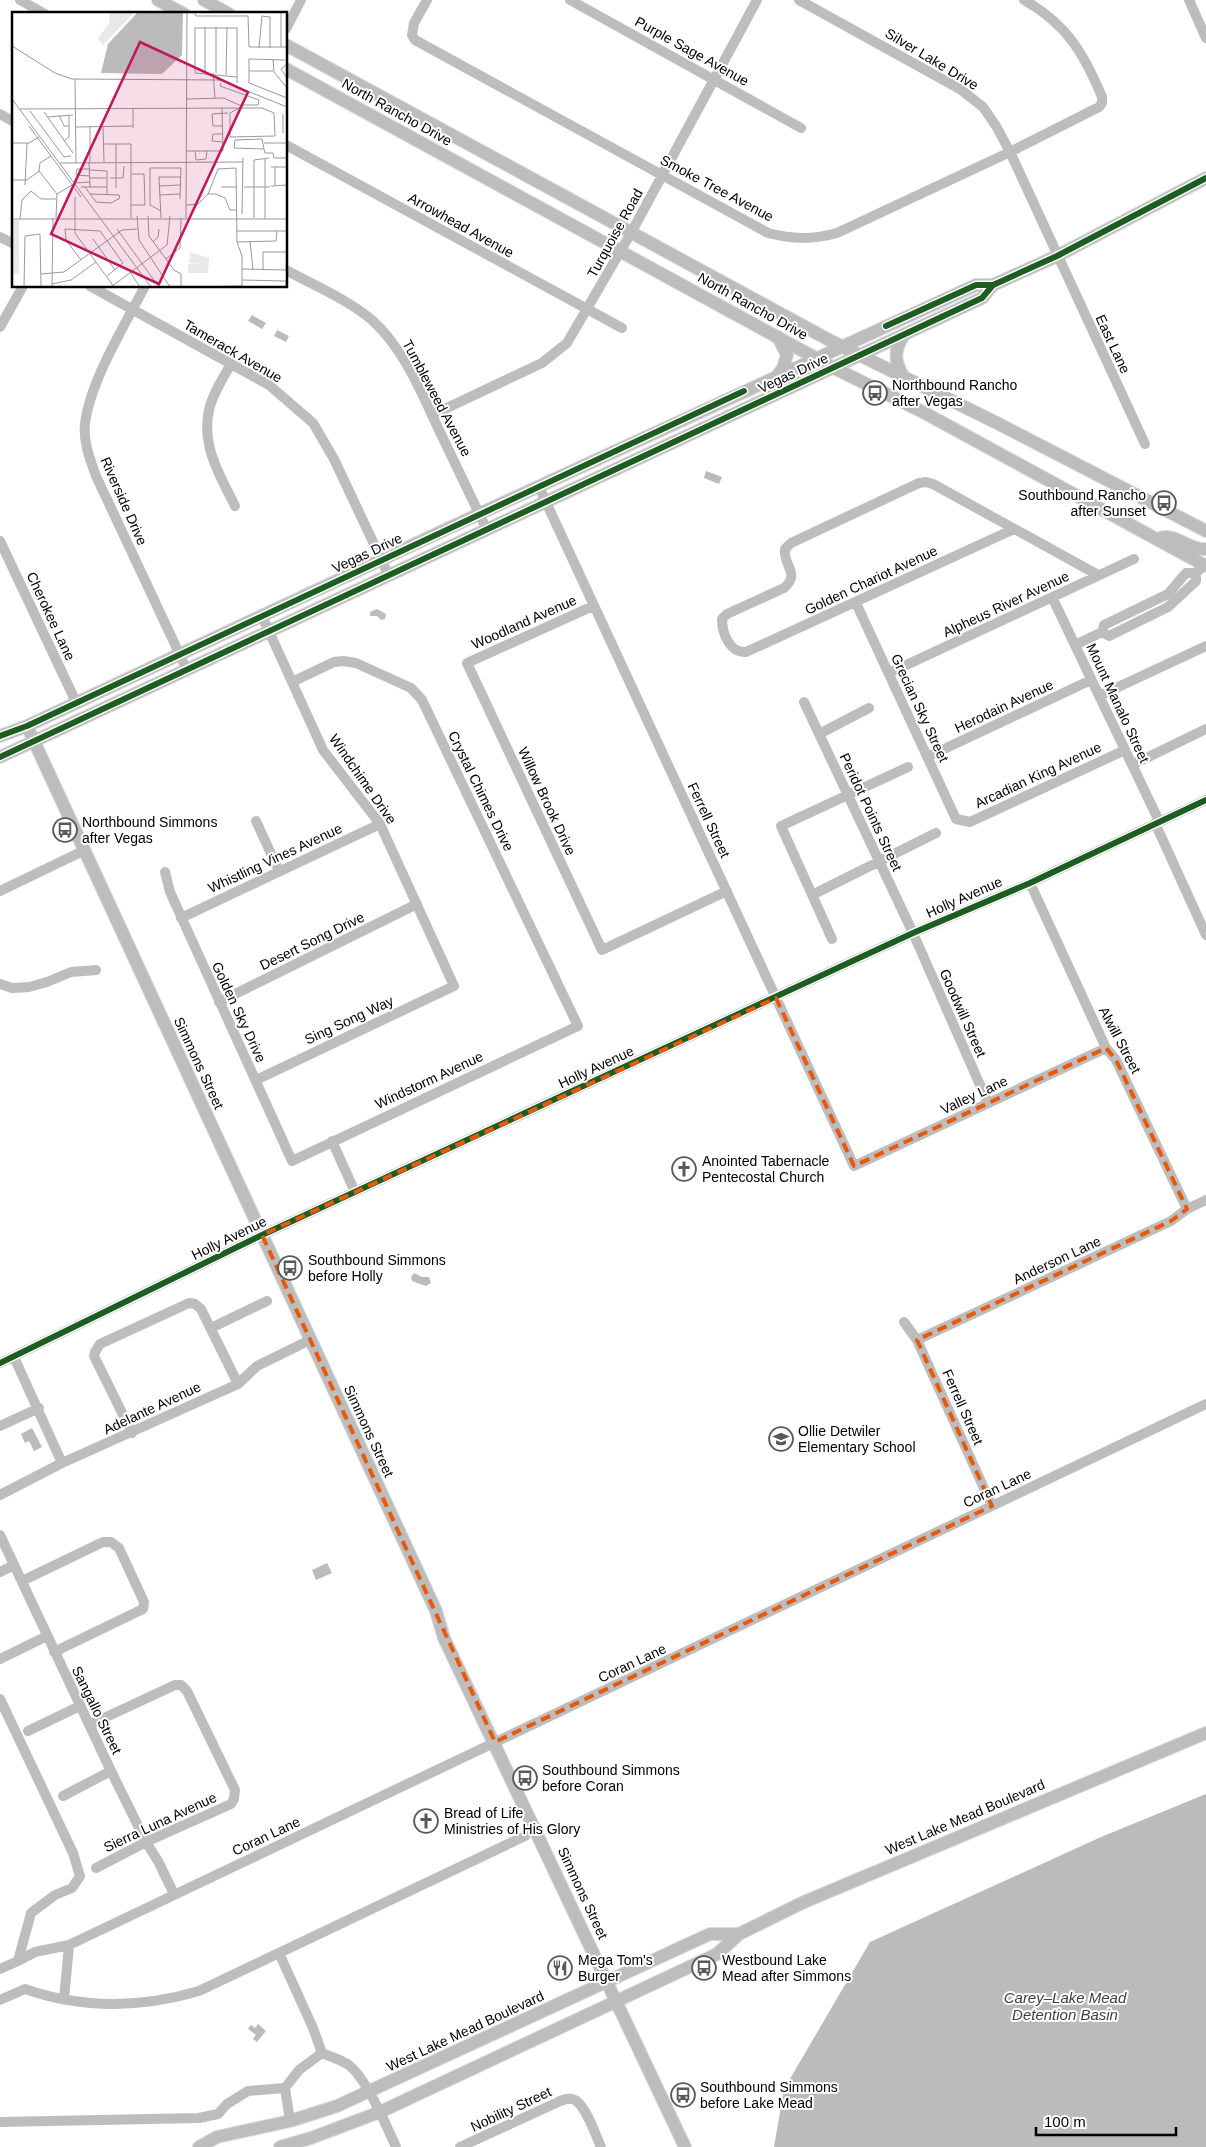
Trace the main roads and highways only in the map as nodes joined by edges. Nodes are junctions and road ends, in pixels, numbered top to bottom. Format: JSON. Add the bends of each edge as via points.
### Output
{"nodes":[{"id":1,"x":158,"y":0,"type":"edge"},
{"id":2,"x":204,"y":0,"type":"edge"},
{"id":3,"x":180,"y":12,"type":"edge"},
{"id":4,"x":225,"y":12,"type":"edge"},
{"id":5,"x":288,"y":46,"type":"edge"},
{"id":6,"x":288,"y":70,"type":"edge"},
{"id":7,"x":1206,"y":178,"type":"edge"},
{"id":8,"x":993,"y":285,"type":"junction"},
{"id":9,"x":904,"y":335,"type":"junction"},
{"id":10,"x":778,"y":336,"type":"junction"},
{"id":11,"x":842,"y":346,"type":"junction"},
{"id":12,"x":860,"y":356,"type":"junction"},
{"id":13,"x":816,"y":358,"type":"junction"},
{"id":14,"x":834,"y":368,"type":"junction"},
{"id":15,"x":776,"y":376,"type":"junction"},
{"id":16,"x":903,"y":376,"type":"junction"},
{"id":17,"x":1206,"y":531,"type":"edge"},
{"id":18,"x":1158,"y":539,"type":"junction"},
{"id":19,"x":1206,"y":550,"type":"edge"},
{"id":20,"x":1203,"y":567,"type":"edge"},
{"id":21,"x":27,"y":726,"type":"junction"},
{"id":22,"x":0,"y":736,"type":"edge"},
{"id":23,"x":34,"y":741,"type":"junction"},
{"id":24,"x":0,"y":757,"type":"edge"},
{"id":25,"x":1206,"y":1733,"type":"edge"},
{"id":26,"x":739,"y":1934,"type":"junction"},
{"id":27,"x":608,"y":1982,"type":"junction"},
{"id":28,"x":617,"y":2000,"type":"junction"},
{"id":29,"x":452,"y":2054,"type":"junction"},
{"id":30,"x":462,"y":2074,"type":"junction"},
{"id":31,"x":198,"y":2147,"type":"edge"},
{"id":32,"x":280,"y":2147,"type":"edge"},
{"id":33,"x":685,"y":2147,"type":"edge"}],
"edges":[{"from":1,"to":3,"type":"main road"},
{"from":2,"to":4,"type":"main road"},
{"from":5,"to":11,"type":"main road","name":"North Rancho Drive"},
{"from":6,"to":10,"type":"main road","name":"North Rancho Drive"},
{"from":7,"to":8,"type":"main road","name":"Vegas Drive","via":[[1057,256]]},
{"from":8,"to":9,"type":"main road","name":"Vegas Drive","via":[[982,298]]},
{"from":8,"to":11,"type":"main road","name":"Vegas Drive","via":[[976,285]]},
{"from":9,"to":12,"type":"main road","name":"Vegas Drive"},
{"from":9,"to":16,"type":"main road","via":[[896,349]]},
{"from":10,"to":13,"type":"main road","name":"North Rancho Drive"},
{"from":10,"to":15,"type":"main road","via":[[788,355]]},
{"from":11,"to":12,"type":"main road","name":"North Rancho Drive"},
{"from":11,"to":13,"type":"main road","name":"Vegas Drive"},
{"from":12,"to":14,"type":"main road","name":"Vegas Drive"},
{"from":12,"to":16,"type":"main road","name":"North Rancho Drive"},
{"from":13,"to":14,"type":"main road","name":"North Rancho Drive"},
{"from":13,"to":15,"type":"main road","name":"Vegas Drive"},
{"from":14,"to":18,"type":"main road","name":"North Rancho Drive","via":[[921,411]]},
{"from":14,"to":23,"type":"main road","name":"Vegas Drive"},
{"from":15,"to":21,"type":"main road","name":"Vegas Drive"},
{"from":16,"to":17,"type":"main road","name":"North Rancho Drive"},
{"from":18,"to":19,"type":"main road","via":[[1173,537]]},
{"from":18,"to":20,"type":"main road","name":"North Rancho Drive"},
{"from":21,"to":22,"type":"main road","name":"Vegas Drive"},
{"from":21,"to":23,"type":"main road","name":"Simmons Street"},
{"from":23,"to":24,"type":"main road","name":"Vegas Drive"},
{"from":23,"to":27,"type":"main road","name":"Simmons Street","via":[[436,1611],[444,1638]]},
{"from":25,"to":26,"type":"main road","name":"West Lake Mead Boulevard","via":[[863,1876]]},
{"from":26,"to":27,"type":"main road","name":"West Lake Mead Boulevard","via":[[710,1934]]},
{"from":26,"to":28,"type":"main road","name":"West Lake Mead Boulevard","via":[[717,1954]]},
{"from":27,"to":28,"type":"main road","name":"Simmons Street"},
{"from":27,"to":29,"type":"main road","name":"West Lake Mead Boulevard"},
{"from":28,"to":30,"type":"main road","name":"West Lake Mead Boulevard"},
{"from":28,"to":33,"type":"main road","name":"Simmons Street"},
{"from":29,"to":30,"type":"main road"},
{"from":29,"to":31,"type":"main road","name":"West Lake Mead Boulevard","via":[[323,2111],[217,2137]]},
{"from":30,"to":32,"type":"main road","name":"West Lake Mead Boulevard","via":[[380,2112]]}]}
